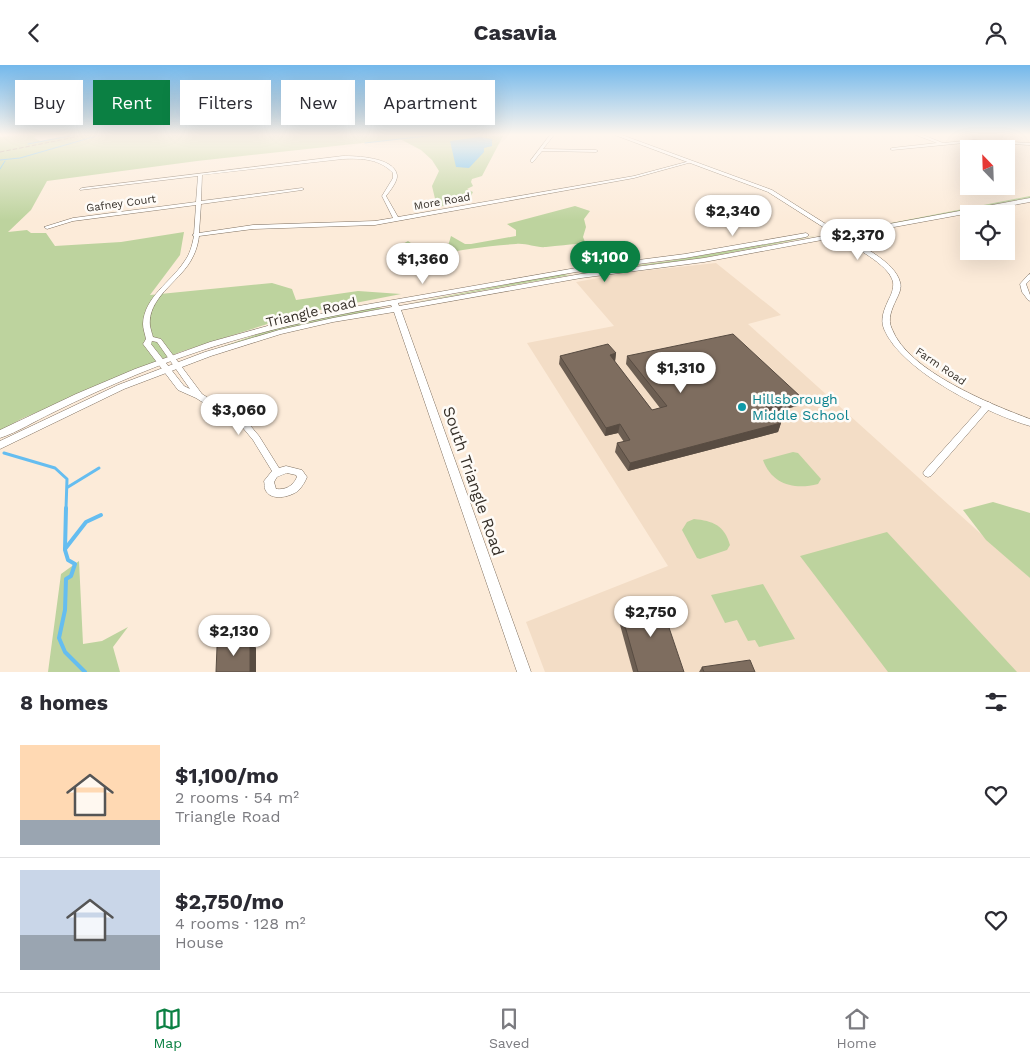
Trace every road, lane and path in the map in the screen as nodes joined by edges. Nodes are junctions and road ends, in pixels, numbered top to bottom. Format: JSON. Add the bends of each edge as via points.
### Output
{"nodes":[{"id":1,"x":287,"y":163,"type":"edge"},
{"id":2,"x":381,"y":163,"type":"edge"},
{"id":3,"x":685,"y":163,"type":"edge"},
{"id":4,"x":694,"y":163,"type":"edge"},
{"id":5,"x":200,"y":174,"type":"junction"},
{"id":6,"x":82,"y":189,"type":"dead end"},
{"id":7,"x":302,"y":189,"type":"dead end"},
{"id":8,"x":1030,"y":194,"type":"edge"},
{"id":9,"x":1030,"y":200,"type":"edge"},
{"id":10,"x":197,"y":203,"type":"junction"},
{"id":11,"x":396,"y":219,"type":"junction"},
{"id":12,"x":47,"y":227,"type":"dead end"},
{"id":13,"x":830,"y":231,"type":"junction"},
{"id":14,"x":195,"y":235,"type":"junction"},
{"id":15,"x":837,"y":236,"type":"junction"},
{"id":16,"x":1030,"y":276,"type":"edge"},
{"id":17,"x":1030,"y":299,"type":"edge"},
{"id":18,"x":395,"y":305,"type":"junction"},
{"id":19,"x":150,"y":339,"type":"junction"},
{"id":20,"x":176,"y":361,"type":"junction"},
{"id":21,"x":162,"y":366,"type":"junction"},
{"id":22,"x":199,"y":396,"type":"junction"},
{"id":23,"x":988,"y":405,"type":"junction"},
{"id":24,"x":1030,"y":423,"type":"edge"},
{"id":25,"x":0,"y":434,"type":"edge"},
{"id":26,"x":0,"y":445,"type":"edge"},
{"id":27,"x":277,"y":472,"type":"dead end"},
{"id":28,"x":928,"y":473,"type":"dead end"},
{"id":29,"x":524,"y":672,"type":"edge"}],
"edges":[{"from":1,"to":5,"type":"street"},
{"from":2,"to":11,"type":"street","via":[[395,173],[384,196]]},
{"from":3,"to":11,"type":"street","name":"More Road","via":[[634,177]]},
{"from":4,"to":13,"type":"street","name":"Farm Road","via":[[770,191]]},
{"from":5,"to":6,"type":"street"},
{"from":5,"to":10,"type":"street"},
{"from":7,"to":10,"type":"street","name":"Gafney Court"},
{"from":8,"to":13,"type":"street","name":"Triangle Road"},
{"from":9,"to":15,"type":"street","name":"Triangle Road"},
{"from":10,"to":12,"type":"street","name":"Gafney Court","via":[[73,220]]},
{"from":10,"to":14,"type":"street"},
{"from":11,"to":14,"type":"street","name":"More Road","via":[[357,225],[239,228]]},
{"from":13,"to":15,"type":"street","name":"Farm Road"},
{"from":13,"to":18,"type":"street","name":"Triangle Road","via":[[685,256],[602,265]]},
{"from":14,"to":19,"type":"street","via":[[189,259],[148,311],[146,325]]},
{"from":15,"to":18,"type":"street","name":"Triangle Road","via":[[704,260],[610,271]]},
{"from":15,"to":23,"type":"street","name":"Farm Road","via":[[880,261],[895,277],[897,293],[887,311],[886,323],[898,346],[924,369]]},
{"from":16,"to":17,"type":"street","via":[[1023,284]]},
{"from":18,"to":20,"type":"street","name":"Triangle Road","via":[[286,323]]},
{"from":18,"to":29,"type":"street","name":"South Triangle Road"},
{"from":19,"to":20,"type":"street","via":[[159,340]]},
{"from":19,"to":21,"type":"street","via":[[147,344]]},
{"from":20,"to":21,"type":"street","name":"Triangle Road"},
{"from":20,"to":22,"type":"street"},
{"from":21,"to":22,"type":"street","via":[[181,388]]},
{"from":21,"to":25,"type":"street","name":"Triangle Road","via":[[79,396]]},
{"from":21,"to":26,"type":"street","name":"Triangle Road"},
{"from":22,"to":27,"type":"street","via":[[246,426]]},
{"from":23,"to":24,"type":"street","name":"Farm Road"},
{"from":23,"to":28,"type":"street"}]}
